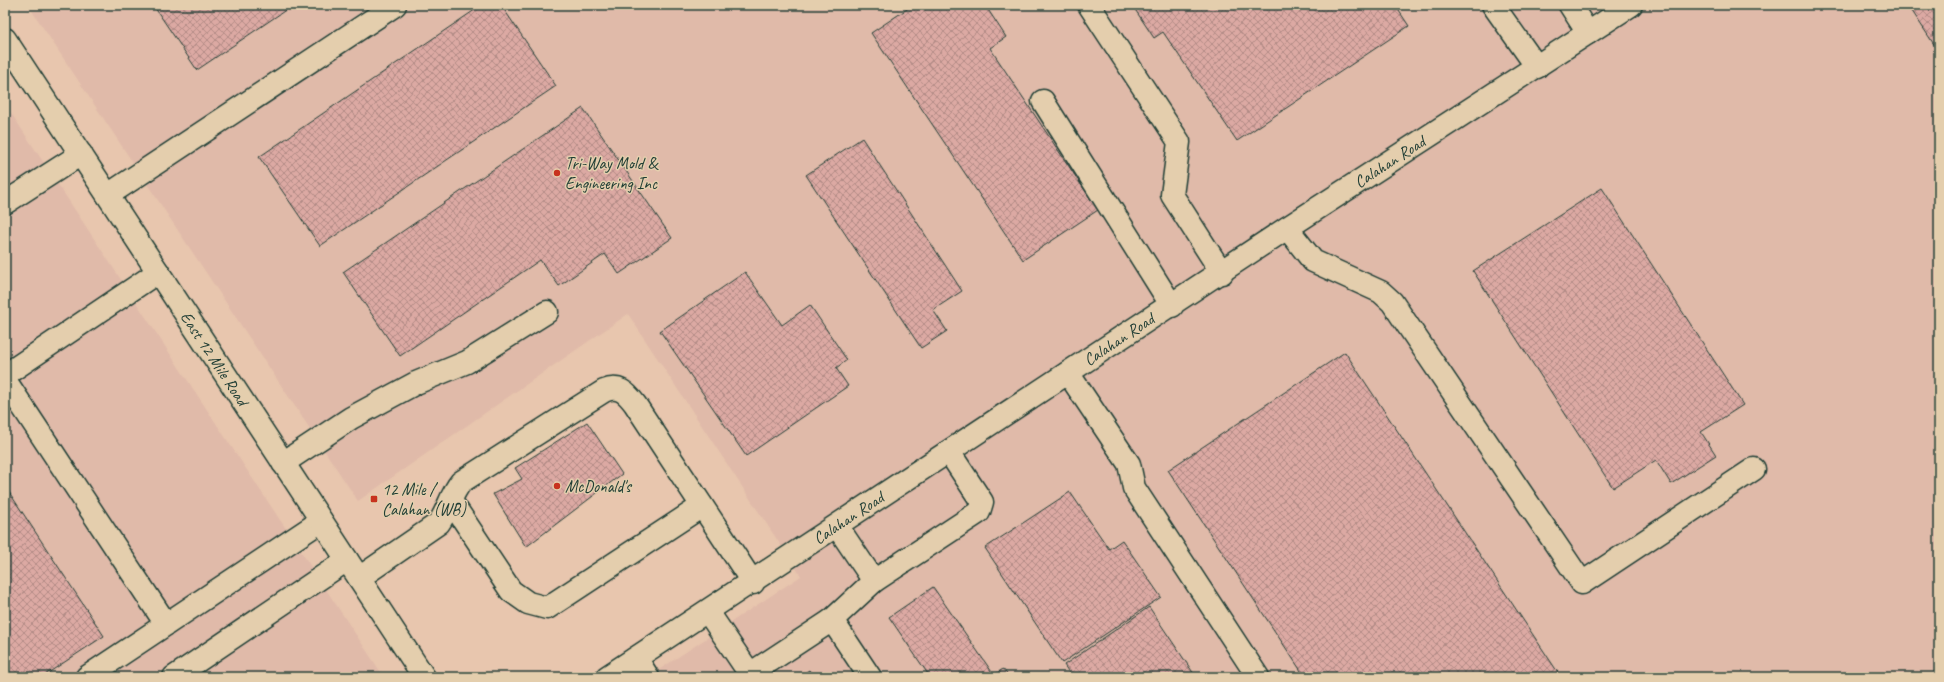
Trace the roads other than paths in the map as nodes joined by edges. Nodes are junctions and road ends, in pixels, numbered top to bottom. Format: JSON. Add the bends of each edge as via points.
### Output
{"nodes":[{"id":1,"x":395,"y":5,"type":"edge"},
{"id":2,"x":1089,"y":5,"type":"edge"},
{"id":3,"x":1494,"y":5,"type":"edge"},
{"id":4,"x":1570,"y":5,"type":"edge"},
{"id":5,"x":1631,"y":5,"type":"edge"},
{"id":6,"x":1588,"y":33,"type":"junction"},
{"id":7,"x":5,"y":39,"type":"edge"},
{"id":8,"x":1537,"y":67,"type":"junction"},
{"id":9,"x":1043,"y":101,"type":"dead end"},
{"id":10,"x":81,"y":154,"type":"junction"},
{"id":11,"x":108,"y":195,"type":"junction"},
{"id":12,"x":5,"y":202,"type":"edge"},
{"id":13,"x":1287,"y":228,"type":"junction"},
{"id":14,"x":158,"y":272,"type":"junction"},
{"id":15,"x":1222,"y":273,"type":"junction"},
{"id":16,"x":1172,"y":306,"type":"junction"},
{"id":17,"x":547,"y":312,"type":"dead end"},
{"id":18,"x":1068,"y":372,"type":"junction"},
{"id":19,"x":5,"y":375,"type":"edge"},
{"id":20,"x":5,"y":380,"type":"edge"},
{"id":21,"x":949,"y":452,"type":"junction"},
{"id":22,"x":284,"y":463,"type":"junction"},
{"id":23,"x":1754,"y":468,"type":"dead end"},
{"id":24,"x":451,"y":501,"type":"junction"},
{"id":25,"x":702,"y":506,"type":"junction"},
{"id":26,"x":321,"y":521,"type":"junction"},
{"id":27,"x":837,"y":526,"type":"junction"},
{"id":28,"x":347,"y":560,"type":"junction"},
{"id":29,"x":359,"y":578,"type":"junction"},
{"id":30,"x":874,"y":581,"type":"junction"},
{"id":31,"x":753,"y":583,"type":"junction"},
{"id":32,"x":708,"y":612,"type":"junction"},
{"id":33,"x":832,"y":620,"type":"junction"},
{"id":34,"x":166,"y":624,"type":"junction"},
{"id":35,"x":636,"y":658,"type":"junction"},
{"id":36,"x":748,"y":676,"type":"edge"},
{"id":37,"x":87,"y":677,"type":"edge"},
{"id":38,"x":174,"y":677,"type":"edge"},
{"id":39,"x":424,"y":677,"type":"edge"},
{"id":40,"x":607,"y":677,"type":"edge"},
{"id":41,"x":648,"y":677,"type":"edge"},
{"id":42,"x":870,"y":677,"type":"edge"},
{"id":43,"x":1258,"y":677,"type":"edge"}],
"edges":[{"from":1,"to":11,"type":"street"},
{"from":2,"to":15,"type":"street","via":[[1179,142],[1172,194]]},
{"from":3,"to":8,"type":"street"},
{"from":4,"to":6,"type":"street"},
{"from":5,"to":6,"type":"street","name":"Calahan Road"},
{"from":6,"to":8,"type":"street","name":"Calahan Road"},
{"from":7,"to":10,"type":"street","name":"East 12 Mile Road"},
{"from":8,"to":13,"type":"street","name":"Calahan Road"},
{"from":9,"to":16,"type":"street"},
{"from":10,"to":11,"type":"street","name":"East 12 Mile Road"},
{"from":10,"to":12,"type":"street"},
{"from":11,"to":14,"type":"street","name":"East 12 Mile Road"},
{"from":13,"to":15,"type":"street","name":"Calahan Road"},
{"from":13,"to":23,"type":"street","via":[[1313,260],[1381,292],[1392,302],[1582,583]]},
{"from":14,"to":19,"type":"street"},
{"from":14,"to":22,"type":"street","name":"East 12 Mile Road"},
{"from":15,"to":16,"type":"street","name":"Calahan Road"},
{"from":16,"to":18,"type":"street","name":"Calahan Road"},
{"from":17,"to":22,"type":"street","via":[[467,362],[416,383],[350,418]]},
{"from":18,"to":21,"type":"street","name":"Calahan Road"},
{"from":18,"to":43,"type":"street","via":[[1129,464],[1134,488]]},
{"from":20,"to":34,"type":"street"},
{"from":21,"to":27,"type":"street","name":"Calahan Road"},
{"from":21,"to":30,"type":"street","via":[[982,502],[979,512]]},
{"from":22,"to":26,"type":"street","name":"East 12 Mile Road"},
{"from":24,"to":25,"type":"street","via":[[511,591],[528,603],[547,608]]},
{"from":24,"to":25,"type":"street","via":[[454,490],[462,482],[604,391],[620,388],[635,404]]},
{"from":24,"to":29,"type":"street","via":[[438,522]]},
{"from":25,"to":31,"type":"street"},
{"from":26,"to":28,"type":"street","name":"East 12 Mile Road"},
{"from":26,"to":34,"type":"street"},
{"from":27,"to":30,"type":"street"},
{"from":27,"to":31,"type":"street","name":"Calahan Road"},
{"from":28,"to":29,"type":"street","name":"East 12 Mile Road"},
{"from":28,"to":38,"type":"street"},
{"from":29,"to":39,"type":"street","name":"East 12 Mile Road"},
{"from":30,"to":33,"type":"street"},
{"from":31,"to":32,"type":"street","name":"Calahan Road"},
{"from":32,"to":35,"type":"street","name":"Calahan Road"},
{"from":32,"to":36,"type":"street"},
{"from":33,"to":36,"type":"street"},
{"from":33,"to":42,"type":"street"},
{"from":34,"to":37,"type":"street"},
{"from":35,"to":40,"type":"street","name":"Calahan Road"},
{"from":35,"to":41,"type":"street"}]}
